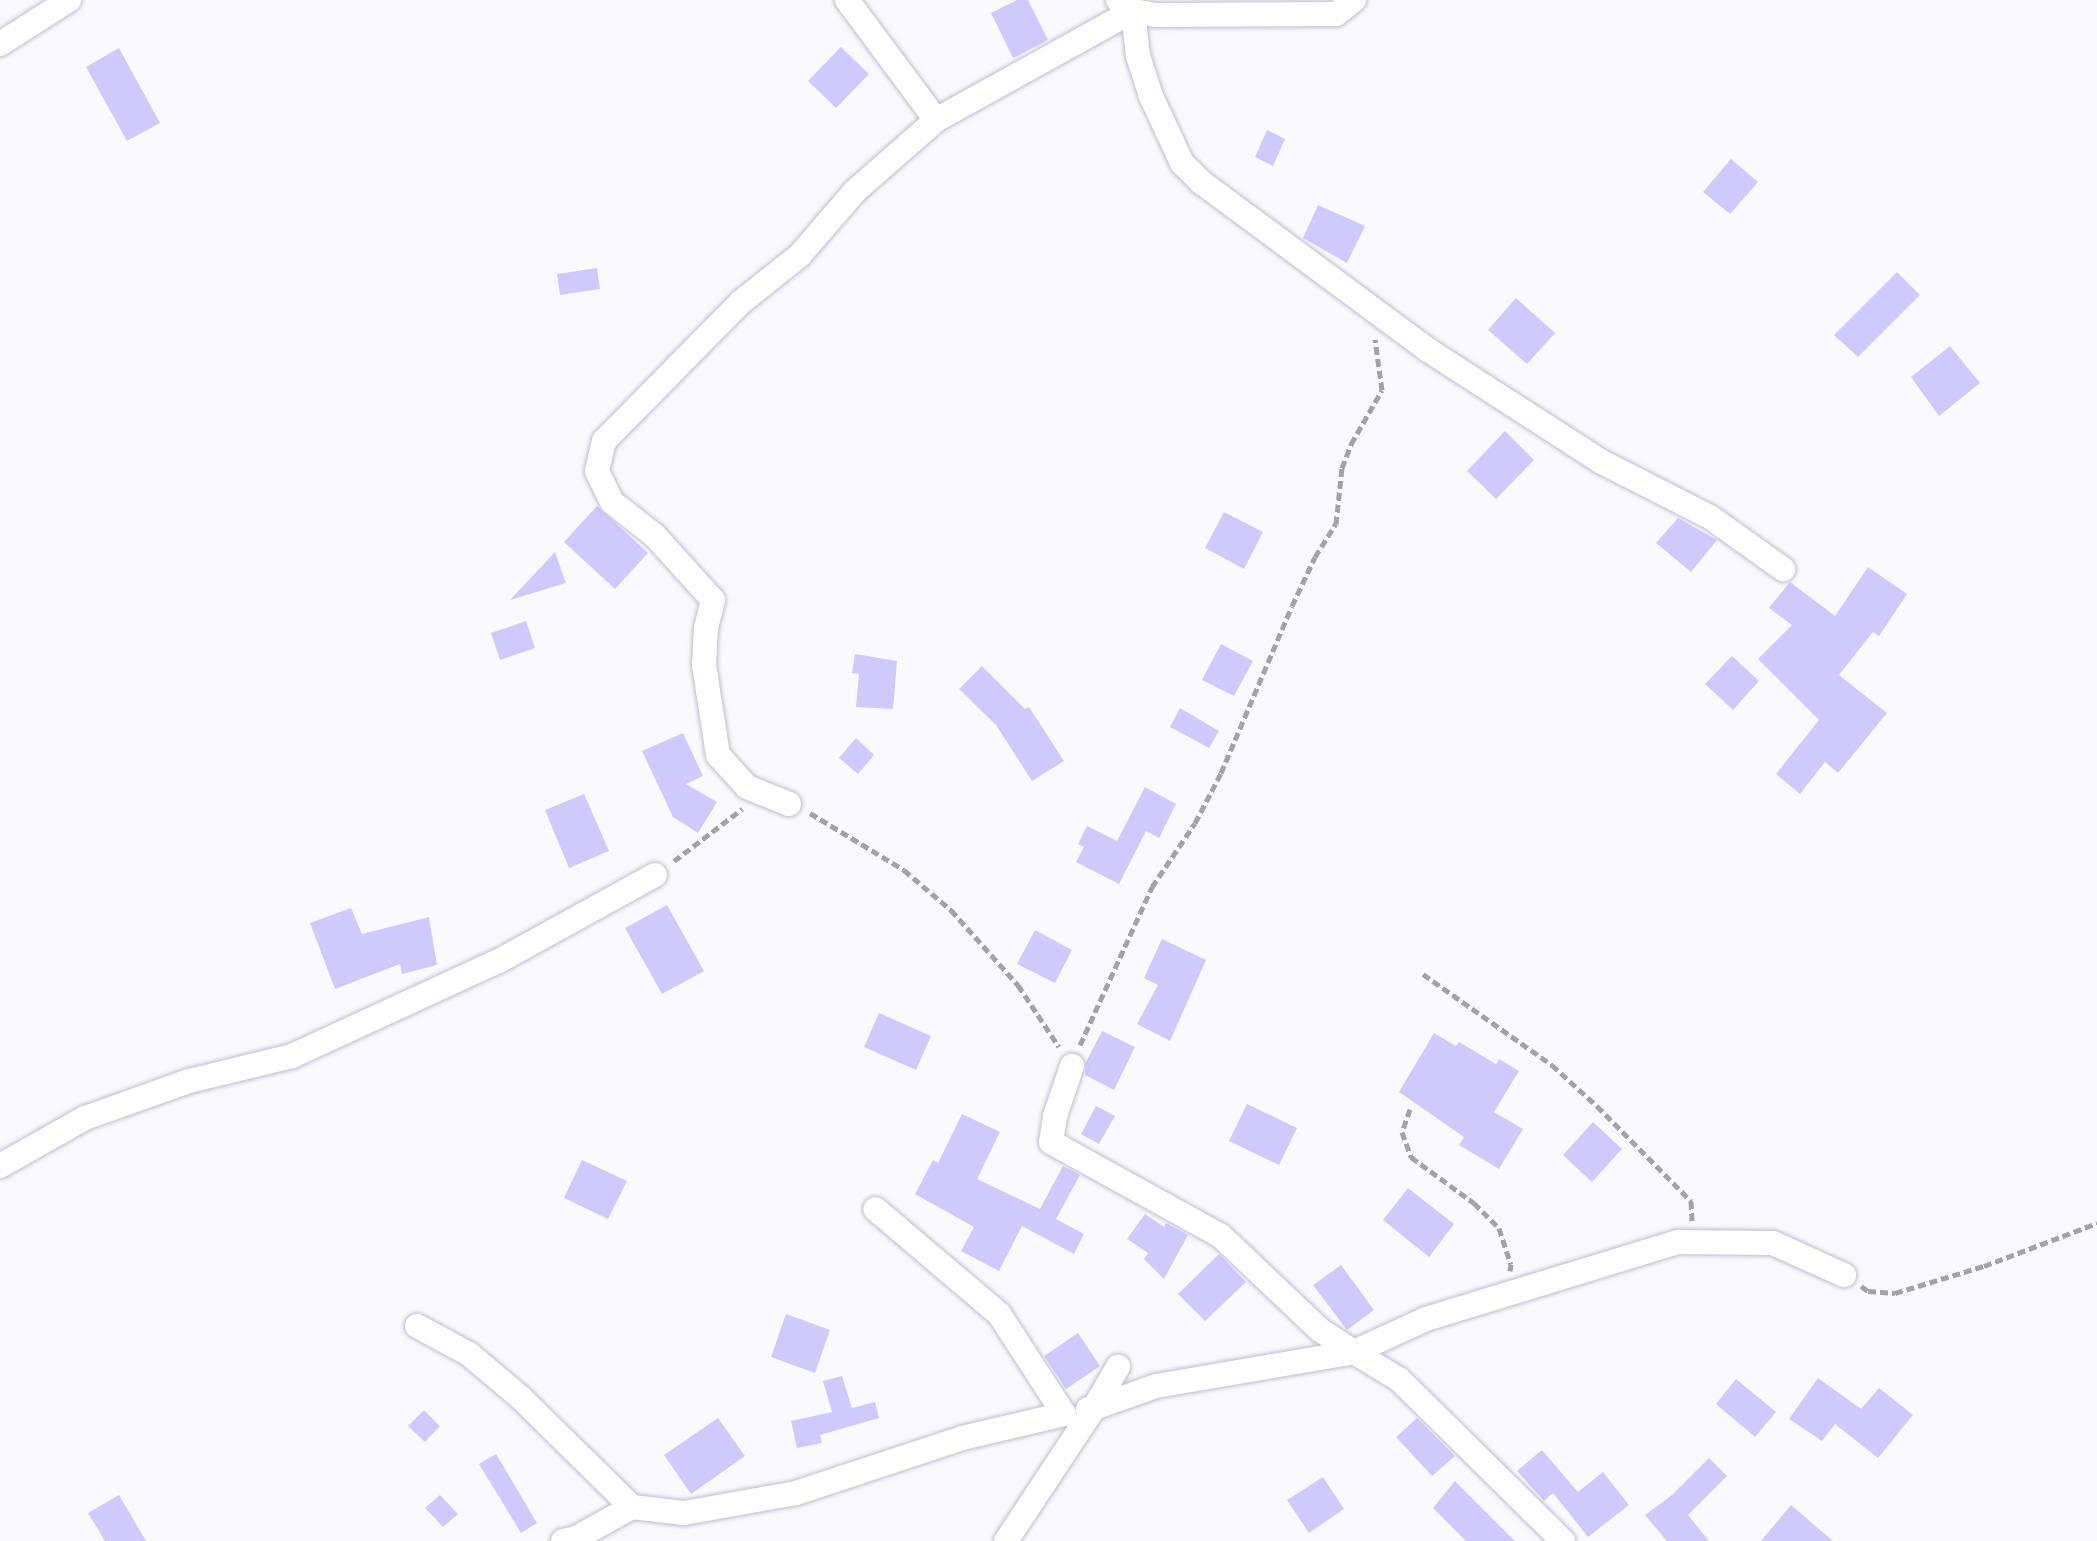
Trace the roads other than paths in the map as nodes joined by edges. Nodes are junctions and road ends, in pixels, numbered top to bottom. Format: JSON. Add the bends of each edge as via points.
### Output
{"nodes":[{"id":1,"x":69,"y":0,"type":"edge"},
{"id":2,"x":847,"y":0,"type":"edge"},
{"id":3,"x":1354,"y":0,"type":"edge"},
{"id":4,"x":1125,"y":6,"type":"edge"},
{"id":5,"x":0,"y":44,"type":"edge"},
{"id":6,"x":936,"y":120,"type":"junction"},
{"id":7,"x":1783,"y":569,"type":"dead end"},
{"id":8,"x":789,"y":804,"type":"road end"},
{"id":9,"x":655,"y":875,"type":"road end"},
{"id":10,"x":1072,"y":1066,"type":"road end"},
{"id":11,"x":0,"y":1166,"type":"edge"},
{"id":12,"x":875,"y":1209,"type":"dead end"},
{"id":13,"x":1844,"y":1275,"type":"road end"},
{"id":14,"x":417,"y":1326,"type":"dead end"},
{"id":15,"x":1354,"y":1352,"type":"junction"},
{"id":16,"x":1118,"y":1367,"type":"dead end"},
{"id":17,"x":1094,"y":1408,"type":"junction"},
{"id":18,"x":1064,"y":1414,"type":"junction"},
{"id":19,"x":632,"y":1507,"type":"junction"},
{"id":20,"x":563,"y":1541,"type":"edge"},
{"id":21,"x":1006,"y":1541,"type":"edge"},
{"id":22,"x":1563,"y":1541,"type":"edge"}],
"edges":[{"from":1,"to":5,"type":"street"},
{"from":2,"to":6,"type":"street"},
{"from":3,"to":4,"type":"street","via":[[1336,14],[1155,15]]},
{"from":4,"to":6,"type":"street"},
{"from":4,"to":7,"type":"street","via":[[1150,94],[1182,163],[1234,209],[1272,231],[1376,314],[1553,433],[1710,517]]},
{"from":6,"to":8,"type":"street","via":[[874,173],[800,255],[741,302],[604,441],[597,471],[612,502],[655,536],[713,600],[704,665],[718,755],[747,787]]},
{"from":9,"to":11,"type":"street","via":[[499,961],[292,1056],[189,1081],[85,1118]]},
{"from":10,"to":15,"type":"street","via":[[1051,1142],[1221,1236],[1320,1330]]},
{"from":12,"to":18,"type":"street","via":[[999,1314]]},
{"from":13,"to":15,"type":"street","via":[[1773,1243],[1678,1242],[1426,1319]]},
{"from":14,"to":19,"type":"street","via":[[469,1354]]},
{"from":15,"to":17,"type":"street","via":[[1156,1386]]},
{"from":15,"to":22,"type":"street","via":[[1400,1380]]},
{"from":16,"to":17,"type":"street"},
{"from":17,"to":18,"type":"street"},
{"from":17,"to":21,"type":"street"},
{"from":18,"to":19,"type":"street","via":[[962,1438],[796,1493],[684,1513]]},
{"from":19,"to":20,"type":"street"}]}
